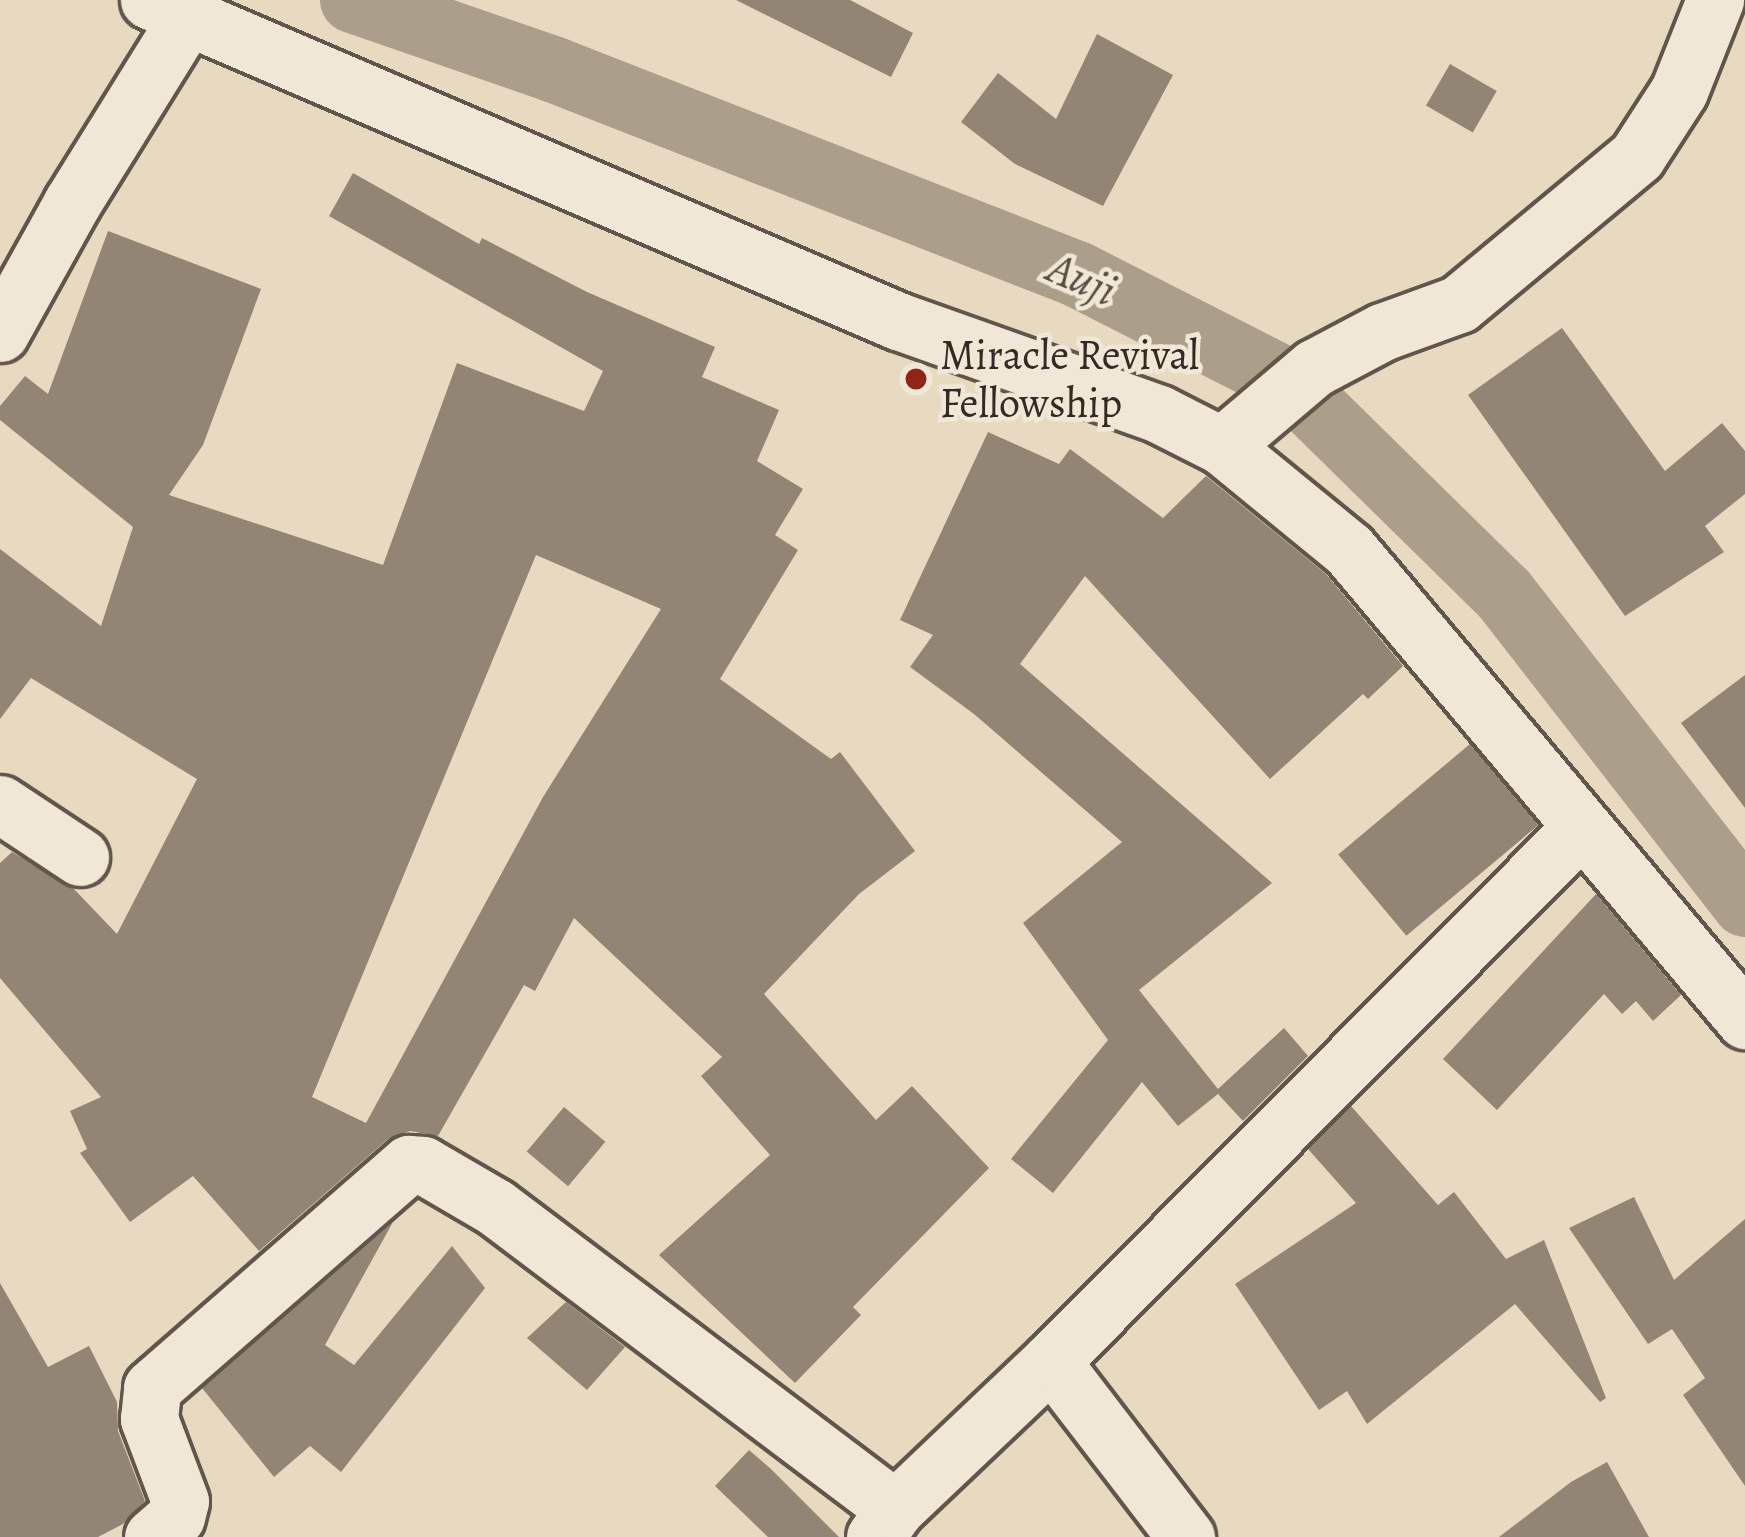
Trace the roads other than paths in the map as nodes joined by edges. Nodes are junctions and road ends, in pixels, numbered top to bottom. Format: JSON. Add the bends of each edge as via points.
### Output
{"nodes":[{"id":1,"x":1715,"y":0,"type":"edge"},
{"id":2,"x":169,"y":8,"type":"edge"},
{"id":3,"x":0,"y":333,"type":"edge"},
{"id":4,"x":1242,"y":430,"type":"junction"},
{"id":5,"x":0,"y":804,"type":"edge"},
{"id":6,"x":1582,"y":827,"type":"junction"},
{"id":7,"x":80,"y":857,"type":"dead end"},
{"id":8,"x":1745,"y":1020,"type":"edge"},
{"id":9,"x":1051,"y":1361,"type":"junction"},
{"id":10,"x":885,"y":1523,"type":"edge"},
{"id":11,"x":154,"y":1537,"type":"edge"},
{"id":12,"x":1186,"y":1537,"type":"edge"}],
"edges":[{"from":1,"to":4,"type":"street","via":[[1679,91],[1637,156],[1459,304],[1314,368]]},
{"from":2,"to":3,"type":"street"},
{"from":2,"to":4,"type":"street","via":[[835,295],[1159,414]]},
{"from":4,"to":6,"type":"street"},
{"from":5,"to":7,"type":"street"},
{"from":6,"to":8,"type":"street"},
{"from":6,"to":9,"type":"street"},
{"from":9,"to":10,"type":"street"},
{"from":9,"to":12,"type":"street"},
{"from":10,"to":11,"type":"street","via":[[495,1207],[409,1164],[152,1388],[148,1419],[180,1501],[176,1517]]}]}
